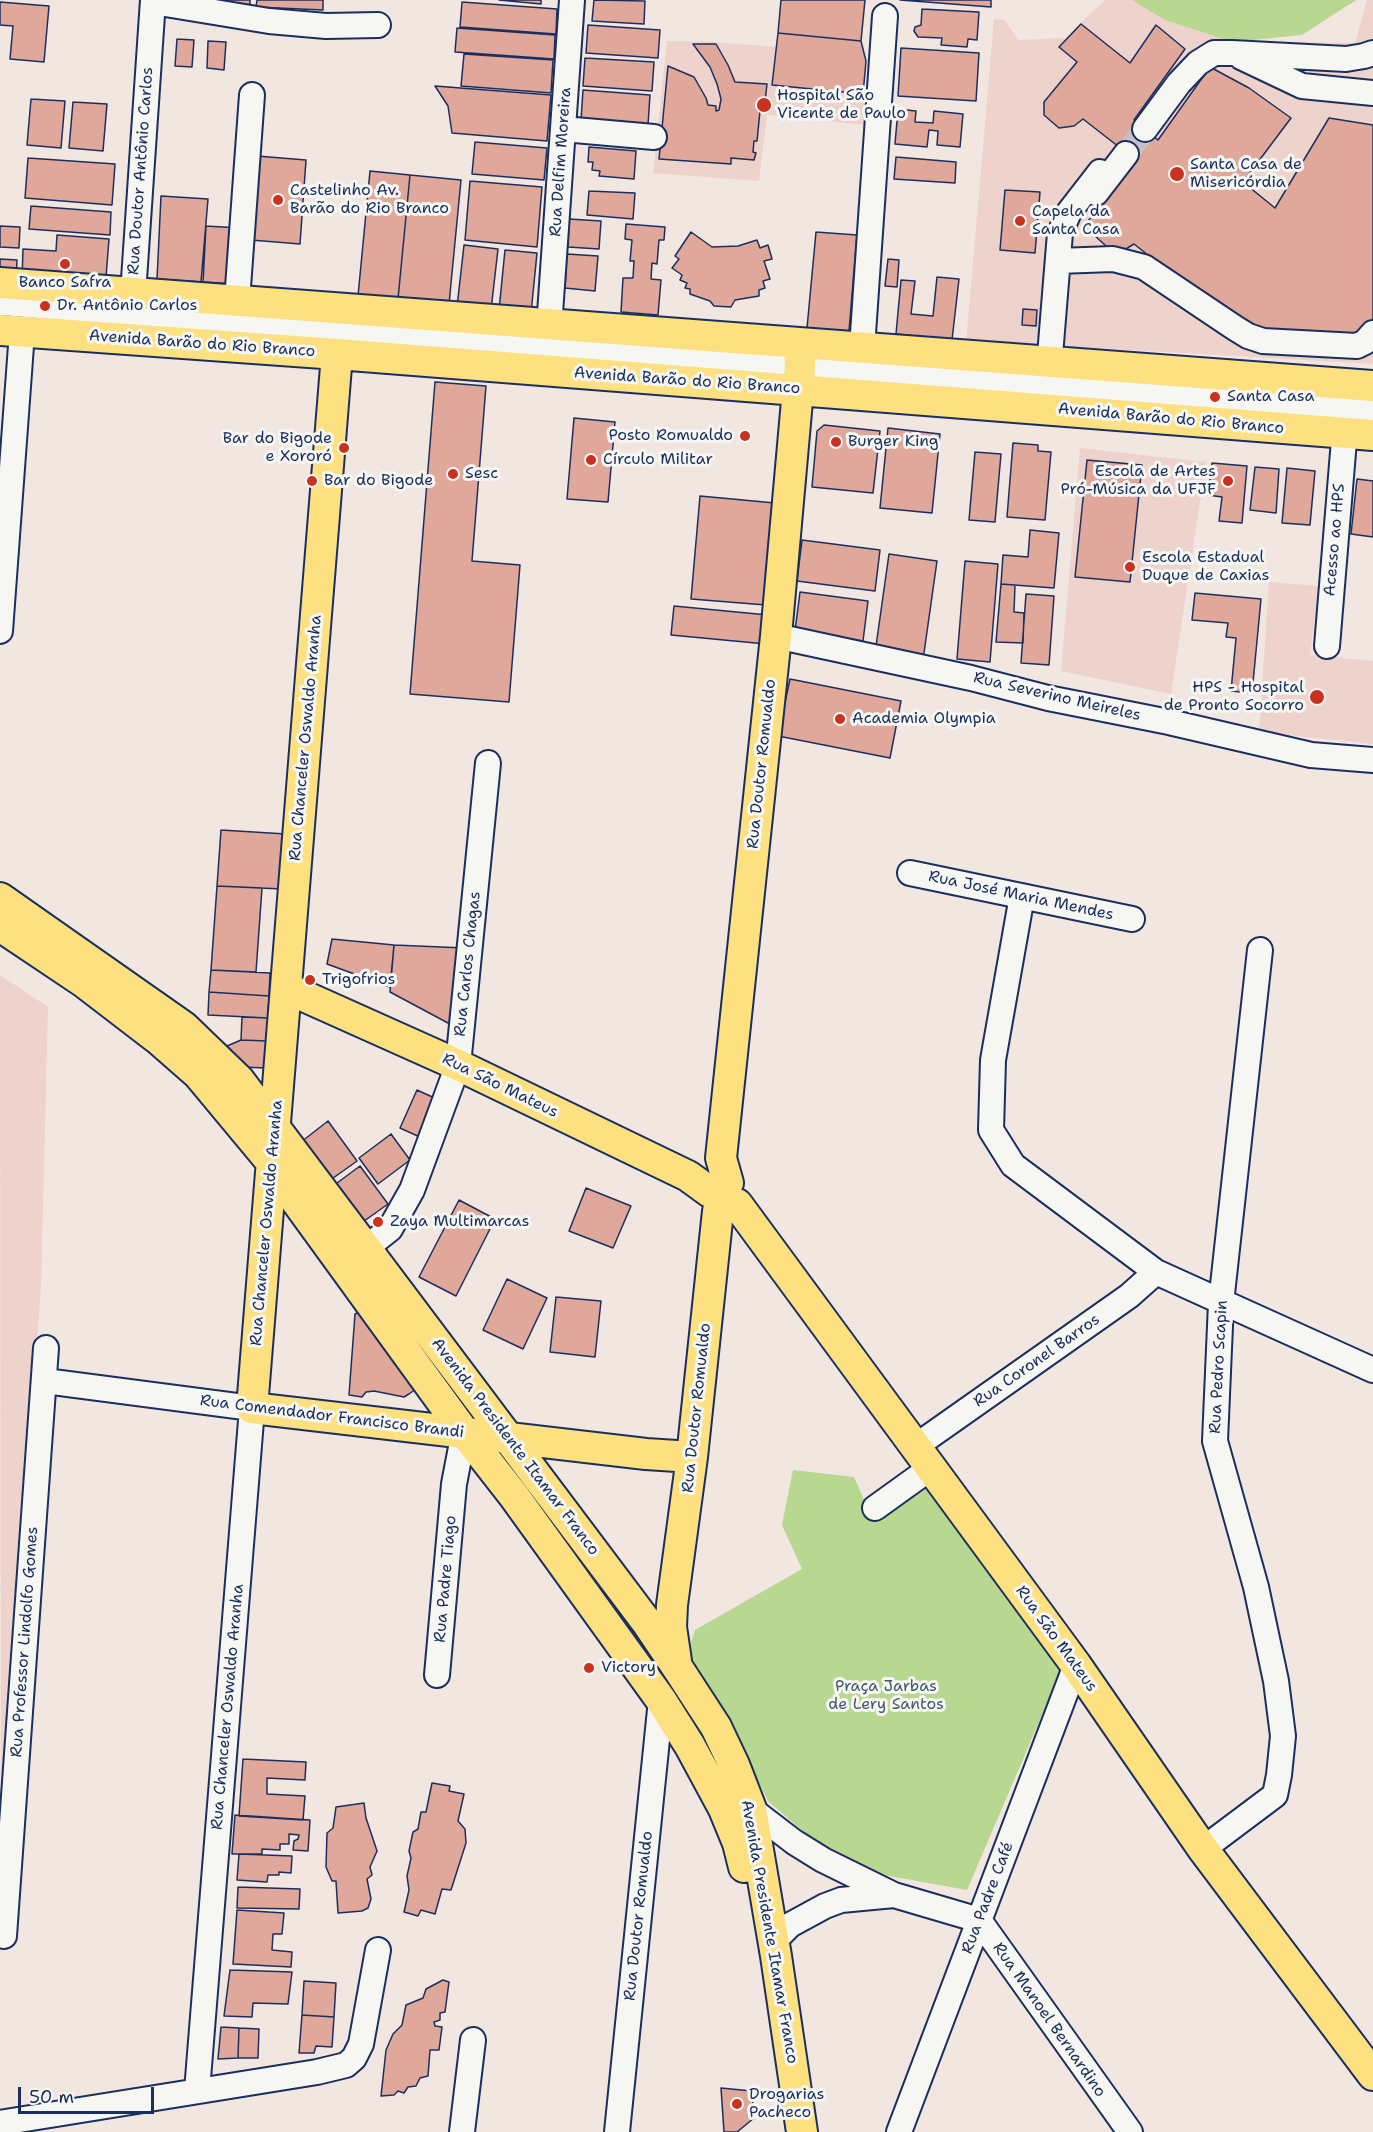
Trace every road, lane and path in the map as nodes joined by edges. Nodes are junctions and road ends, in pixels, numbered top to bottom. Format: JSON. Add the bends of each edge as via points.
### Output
{"nodes":[{"id":1,"x":572,"y":0,"type":"edge"},
{"id":2,"x":153,"y":1,"type":"edge"},
{"id":3,"x":885,"y":16,"type":"dead end"},
{"id":4,"x":378,"y":26,"type":"dead end"},
{"id":5,"x":1373,"y":52,"type":"edge"},
{"id":6,"x":1232,"y":53,"type":"junction"},
{"id":7,"x":1373,"y":93,"type":"edge"},
{"id":8,"x":252,"y":95,"type":"dead end"},
{"id":9,"x":563,"y":129,"type":"junction"},
{"id":10,"x":1145,"y":129,"type":"tunnel mouth"},
{"id":11,"x":654,"y":137,"type":"dead end"},
{"id":12,"x":1126,"y":154,"type":"tunnel mouth"},
{"id":13,"x":1100,"y":172,"type":"dead end"},
{"id":14,"x":1058,"y":261,"type":"junction"},
{"id":15,"x":0,"y":283,"type":"edge"},
{"id":16,"x":237,"y":301,"type":"junction"},
{"id":17,"x":0,"y":303,"type":"edge"},
{"id":18,"x":132,"y":303,"type":"junction"},
{"id":19,"x":318,"y":329,"type":"junction"},
{"id":20,"x":11,"y":331,"type":"edge"},
{"id":21,"x":1373,"y":333,"type":"edge"},
{"id":22,"x":548,"y":336,"type":"junction"},
{"id":23,"x":143,"y":340,"type":"junction"},
{"id":24,"x":862,"y":348,"type":"junction"},
{"id":25,"x":337,"y":354,"type":"junction"},
{"id":26,"x":799,"y":367,"type":"junction"},
{"id":27,"x":1048,"y":374,"type":"junction"},
{"id":28,"x":1373,"y":386,"type":"edge"},
{"id":29,"x":1373,"y":410,"type":"edge"},
{"id":30,"x":1355,"y":425,"type":"edge"},
{"id":31,"x":0,"y":631,"type":"edge"},
{"id":32,"x":776,"y":636,"type":"junction"},
{"id":33,"x":1327,"y":646,"type":"dead end"},
{"id":34,"x":1373,"y":760,"type":"edge"},
{"id":35,"x":488,"y":763,"type":"dead end"},
{"id":36,"x":910,"y":873,"type":"dead end"},
{"id":37,"x":1022,"y":896,"type":"junction"},
{"id":38,"x":0,"y":898,"type":"edge"},
{"id":39,"x":1132,"y":919,"type":"dead end"},
{"id":40,"x":0,"y":926,"type":"edge"},
{"id":41,"x":1260,"y":950,"type":"dead end"},
{"id":42,"x":286,"y":988,"type":"junction"},
{"id":43,"x":458,"y":1065,"type":"junction"},
{"id":44,"x":275,"y":1126,"type":"junction"},
{"id":45,"x":272,"y":1163,"type":"junction"},
{"id":46,"x":717,"y":1188,"type":"junction"},
{"id":47,"x":366,"y":1248,"type":"junction"},
{"id":48,"x":1156,"y":1272,"type":"junction"},
{"id":49,"x":1221,"y":1303,"type":"junction"},
{"id":50,"x":46,"y":1348,"type":"dead end"},
{"id":51,"x":1373,"y":1370,"type":"edge"},
{"id":52,"x":45,"y":1381,"type":"junction"},
{"id":53,"x":252,"y":1408,"type":"junction"},
{"id":54,"x":464,"y":1432,"type":"junction"},
{"id":55,"x":509,"y":1438,"type":"junction"},
{"id":56,"x":692,"y":1457,"type":"junction"},
{"id":57,"x":924,"y":1457,"type":"junction"},
{"id":58,"x":494,"y":1469,"type":"junction"},
{"id":59,"x":454,"y":1484,"type":"junction"},
{"id":60,"x":875,"y":1508,"type":"dead end"},
{"id":61,"x":672,"y":1605,"type":"junction"},
{"id":62,"x":648,"y":1624,"type":"junction"},
{"id":63,"x":1076,"y":1665,"type":"junction"},
{"id":64,"x":677,"y":1667,"type":"junction"},
{"id":65,"x":437,"y":1675,"type":"dead end"},
{"id":66,"x":662,"y":1700,"type":"junction"},
{"id":67,"x":750,"y":1809,"type":"junction"},
{"id":68,"x":1203,"y":1849,"type":"junction"},
{"id":69,"x":894,"y":1895,"type":"junction"},
{"id":70,"x":979,"y":1920,"type":"junction"},
{"id":71,"x":4,"y":1936,"type":"dead end"},
{"id":72,"x":774,"y":1941,"type":"junction"},
{"id":73,"x":378,"y":1950,"type":"dead end"},
{"id":74,"x":473,"y":2040,"type":"dead end"},
{"id":75,"x":1373,"y":2075,"type":"edge"},
{"id":76,"x":196,"y":2091,"type":"junction"},
{"id":77,"x":1,"y":2122,"type":"edge"},
{"id":78,"x":462,"y":2132,"type":"edge"},
{"id":79,"x":617,"y":2132,"type":"edge"},
{"id":80,"x":783,"y":2132,"type":"edge"},
{"id":81,"x":802,"y":2132,"type":"edge"},
{"id":82,"x":899,"y":2132,"type":"edge"},
{"id":83,"x":1130,"y":2132,"type":"edge"}],
"edges":[{"from":1,"to":9,"type":"street","name":"Rua Delfim Moreira"},
{"from":2,"to":4,"type":"street","via":[[269,21]]},
{"from":2,"to":18,"type":"street","name":"Rua Doutor Antônio Carlos"},
{"from":3,"to":24,"type":"street"},
{"from":5,"to":6,"type":"street","via":[[1346,59]]},
{"from":6,"to":7,"type":"street","via":[[1302,86]]},
{"from":6,"to":10,"type":"street","via":[[1214,54],[1198,63]]},
{"from":8,"to":16,"type":"street"},
{"from":9,"to":11,"type":"street"},
{"from":9,"to":22,"type":"street","name":"Rua Delfim Moreira"},
{"from":12,"to":14,"type":"street","via":[[1073,225],[1069,249]]},
{"from":13,"to":14,"type":"street","via":[[1064,222]]},
{"from":14,"to":21,"type":"street","via":[[1113,259],[1144,267],[1248,336],[1263,340],[1357,346]]},
{"from":14,"to":27,"type":"street"},
{"from":15,"to":18,"type":"main road","name":"Avenida Barão do Rio Branco"},
{"from":16,"to":18,"type":"main road","name":"Avenida Barão do Rio Branco"},
{"from":16,"to":22,"type":"main road","name":"Avenida Barão do Rio Branco"},
{"from":17,"to":18,"type":"street","name":"Avenida Barão do Rio Branco"},
{"from":18,"to":19,"type":"street","name":"Avenida Barão do Rio Branco"},
{"from":18,"to":23,"type":"street","name":"Rua Doutor Antônio Carlos","via":[[134,327]]},
{"from":19,"to":22,"type":"street","name":"Avenida Barão do Rio Branco"},
{"from":19,"to":25,"type":"street","via":[[330,338]]},
{"from":20,"to":23,"type":"main road","name":"Avenida Barão do Rio Branco"},
{"from":20,"to":31,"type":"street"},
{"from":22,"to":26,"type":"main road","name":"Avenida Barão do Rio Branco"},
{"from":23,"to":25,"type":"main road","name":"Avenida Barão do Rio Branco"},
{"from":24,"to":26,"type":"main road","name":"Avenida Barão do Rio Branco"},
{"from":24,"to":27,"type":"main road","name":"Avenida Barão do Rio Branco"},
{"from":25,"to":26,"type":"main road","name":"Avenida Barão do Rio Branco"},
{"from":25,"to":42,"type":"main road","name":"Rua Chanceler Oswaldo Aranha"},
{"from":26,"to":27,"type":"street","name":"Avenida Barão do Rio Branco"},
{"from":26,"to":30,"type":"main road","name":"Avenida Barão do Rio Branco"},
{"from":26,"to":32,"type":"main road","name":"Rua Doutor Romualdo"},
{"from":27,"to":28,"type":"main road","name":"Avenida Barão do Rio Branco"},
{"from":27,"to":30,"type":"street","name":"Avenida Barão do Rio Branco"},
{"from":29,"to":30,"type":"street","name":"Avenida Barão do Rio Branco"},
{"from":30,"to":33,"type":"street","name":"Acesso ao HPS"},
{"from":32,"to":34,"type":"street","name":"Rua Severino Meireles","via":[[1311,755]]},
{"from":32,"to":46,"type":"main road","name":"Rua Doutor Romualdo"},
{"from":35,"to":43,"type":"street","name":"Rua Carlos Chagas"},
{"from":36,"to":37,"type":"street","name":"Rua José Maria Mendes"},
{"from":37,"to":39,"type":"street","name":"Rua José Maria Mendes"},
{"from":37,"to":48,"type":"street","via":[[993,1060],[991,1130],[1013,1165]]},
{"from":38,"to":44,"type":"main road","name":"Avenida Presidente Itamar Franco","via":[[184,1027],[239,1080]]},
{"from":40,"to":45,"type":"main road","name":"Avenida Presidente Itamar Franco","via":[[85,983],[158,1039],[198,1074]]},
{"from":41,"to":49,"type":"street","name":"Rua Pedro Scapin"},
{"from":42,"to":43,"type":"main road","name":"Rua São Mateus"},
{"from":42,"to":44,"type":"main road","name":"Rua Chanceler Oswaldo Aranha"},
{"from":43,"to":46,"type":"main road","name":"Rua São Mateus"},
{"from":43,"to":47,"type":"street","name":"Rua Carlos Chagas","via":[[412,1190],[390,1229]]},
{"from":44,"to":45,"type":"main road","name":"Rua Chanceler Oswaldo Aranha"},
{"from":44,"to":47,"type":"main road","name":"Avenida Presidente Itamar Franco"},
{"from":45,"to":53,"type":"main road","name":"Rua Chanceler Oswaldo Aranha"},
{"from":45,"to":54,"type":"main road","name":"Avenida Presidente Itamar Franco"},
{"from":46,"to":56,"type":"main road","name":"Rua Doutor Romualdo"},
{"from":46,"to":57,"type":"main road","name":"Rua São Mateus"},
{"from":47,"to":55,"type":"main road","name":"Avenida Presidente Itamar Franco"},
{"from":48,"to":49,"type":"street"},
{"from":48,"to":57,"type":"street","name":"Rua Coronel Barros"},
{"from":49,"to":51,"type":"street"},
{"from":49,"to":68,"type":"street","name":"Rua Pedro Scapin","via":[[1215,1441],[1256,1587],[1283,1736],[1275,1795]]},
{"from":50,"to":52,"type":"street","name":"Rua Professor Lindolfo Gomes"},
{"from":52,"to":53,"type":"street","name":"Rua Comendador Francisco Brandi"},
{"from":52,"to":71,"type":"street","name":"Rua Professor Lindolfo Gomes"},
{"from":53,"to":54,"type":"main road","name":"Rua Comendador Francisco Brandi"},
{"from":53,"to":76,"type":"street","name":"Rua Chanceler Oswaldo Aranha"},
{"from":54,"to":55,"type":"main road","name":"Rua Comendador Francisco Brandi"},
{"from":54,"to":58,"type":"main road","name":"Avenida Presidente Itamar Franco"},
{"from":54,"to":59,"type":"street","name":"Rua Padre Tiago"},
{"from":55,"to":56,"type":"main road","name":"Rua Comendador Francisco Brandi"},
{"from":55,"to":58,"type":"main road"},
{"from":55,"to":62,"type":"main road","name":"Avenida Presidente Itamar Franco"},
{"from":56,"to":61,"type":"main road","name":"Rua Doutor Romualdo"},
{"from":57,"to":60,"type":"street"},
{"from":57,"to":63,"type":"main road","name":"Rua São Mateus"},
{"from":58,"to":59,"type":"street","via":[[476,1466]]},
{"from":58,"to":66,"type":"main road","name":"Avenida Presidente Itamar Franco"},
{"from":59,"to":65,"type":"street","name":"Rua Padre Tiago"},
{"from":61,"to":62,"type":"street"},
{"from":61,"to":64,"type":"main road","name":"Rua Doutor Romualdo"},
{"from":62,"to":64,"type":"main road","name":"Avenida Presidente Itamar Franco"},
{"from":63,"to":68,"type":"main road","name":"Rua São Mateus"},
{"from":63,"to":70,"type":"street","name":"Rua Padre Café"},
{"from":64,"to":67,"type":"main road","name":"Avenida Presidente Itamar Franco","via":[[716,1727]]},
{"from":66,"to":79,"type":"street","name":"Rua Doutor Romualdo"},
{"from":66,"to":80,"type":"main road","name":"Avenida Presidente Itamar Franco","via":[[724,1809],[738,1843],[746,1874]]},
{"from":67,"to":69,"type":"street","via":[[823,1860]]},
{"from":67,"to":72,"type":"main road","name":"Avenida Presidente Itamar Franco"},
{"from":68,"to":75,"type":"main road","name":"Rua São Mateus"},
{"from":69,"to":70,"type":"street"},
{"from":69,"to":72,"type":"street","via":[[841,1900],[825,1906],[790,1925]]},
{"from":70,"to":82,"type":"street","name":"Rua Padre Café"},
{"from":70,"to":83,"type":"street","name":"Rua Manoel Bernardino"},
{"from":72,"to":81,"type":"main road","name":"Avenida Presidente Itamar Franco"},
{"from":73,"to":76,"type":"street","via":[[361,2044],[346,2065]]},
{"from":74,"to":78,"type":"street"},
{"from":76,"to":77,"type":"street"}]}
